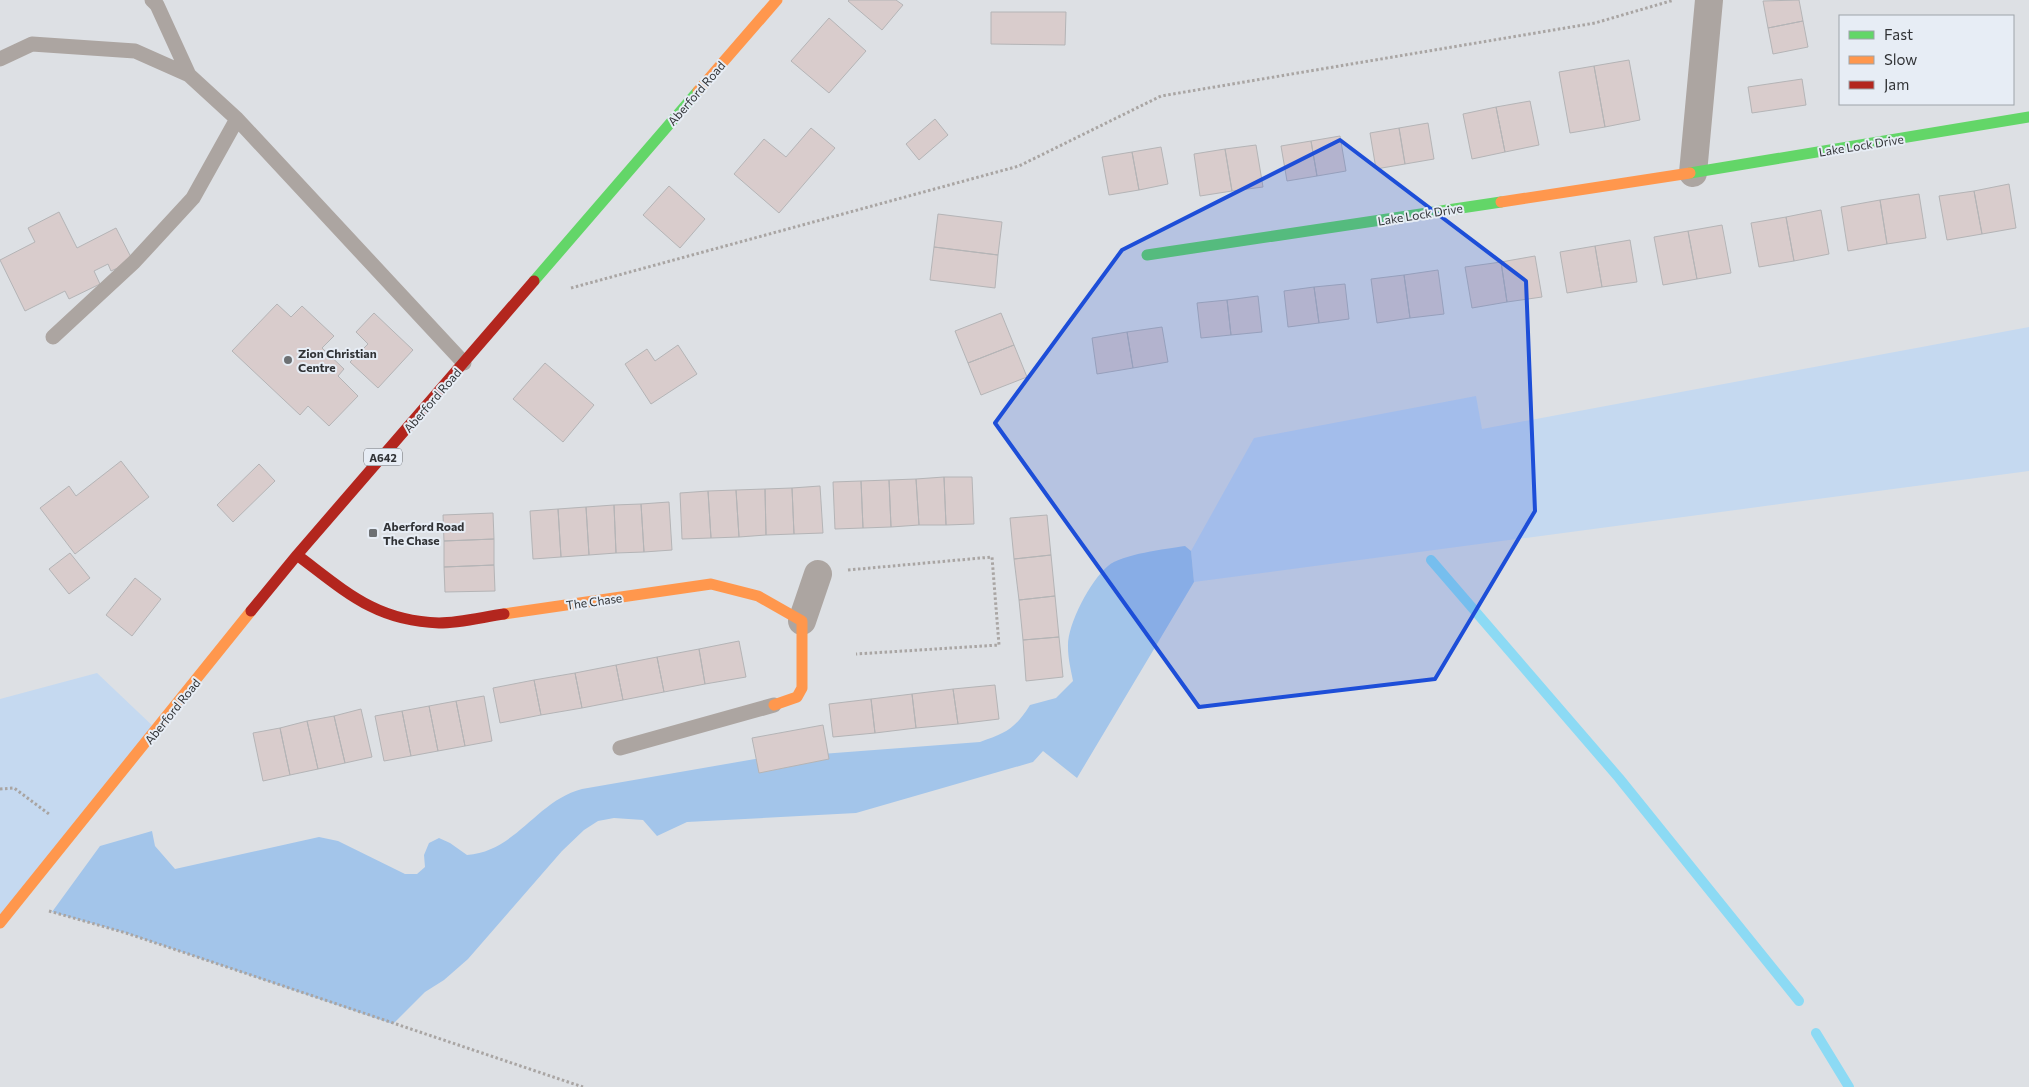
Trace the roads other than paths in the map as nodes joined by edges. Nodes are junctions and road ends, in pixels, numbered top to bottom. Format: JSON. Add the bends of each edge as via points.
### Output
{"nodes":[{"id":1,"x":152,"y":0,"type":"edge"},
{"id":2,"x":777,"y":0,"type":"edge"},
{"id":3,"x":1709,"y":0,"type":"edge"},
{"id":4,"x":0,"y":59,"type":"edge"},
{"id":5,"x":189,"y":75,"type":"junction"},
{"id":6,"x":2029,"y":117,"type":"edge"},
{"id":7,"x":237,"y":119,"type":"junction"},
{"id":8,"x":1693,"y":173,"type":"junction"},
{"id":9,"x":1146,"y":255,"type":"dead end"},
{"id":10,"x":53,"y":337,"type":"dead end"},
{"id":11,"x":464,"y":363,"type":"junction"},
{"id":12,"x":297,"y":555,"type":"junction"},
{"id":13,"x":818,"y":574,"type":"road end"},
{"id":14,"x":802,"y":621,"type":"junction"},
{"id":15,"x":774,"y":705,"type":"joint"},
{"id":16,"x":620,"y":748,"type":"dead end"},
{"id":17,"x":0,"y":923,"type":"edge"}],
"edges":[{"from":1,"to":5,"type":"lane"},
{"from":2,"to":11,"type":"street","name":"Aberford Road","number":"A642"},
{"from":3,"to":8,"type":"street"},
{"from":4,"to":5,"type":"lane","via":[[32,44],[135,52]]},
{"from":5,"to":7,"type":"lane"},
{"from":6,"to":8,"type":"street","name":"Lake Lock Drive"},
{"from":7,"to":10,"type":"lane","via":[[193,198],[134,262]]},
{"from":7,"to":11,"type":"lane"},
{"from":8,"to":9,"type":"street","name":"Lake Lock Drive"},
{"from":11,"to":12,"type":"street","name":"Aberford Road","number":"A642"},
{"from":12,"to":14,"type":"street","name":"The Chase","via":[[366,606],[405,620],[441,623],[711,584],[758,596]]},
{"from":12,"to":17,"type":"street","name":"Aberford Road","number":"A642"},
{"from":13,"to":14,"type":"street"},
{"from":14,"to":15,"type":"street","via":[[802,688],[797,697]]},
{"from":15,"to":16,"type":"lane"}]}
